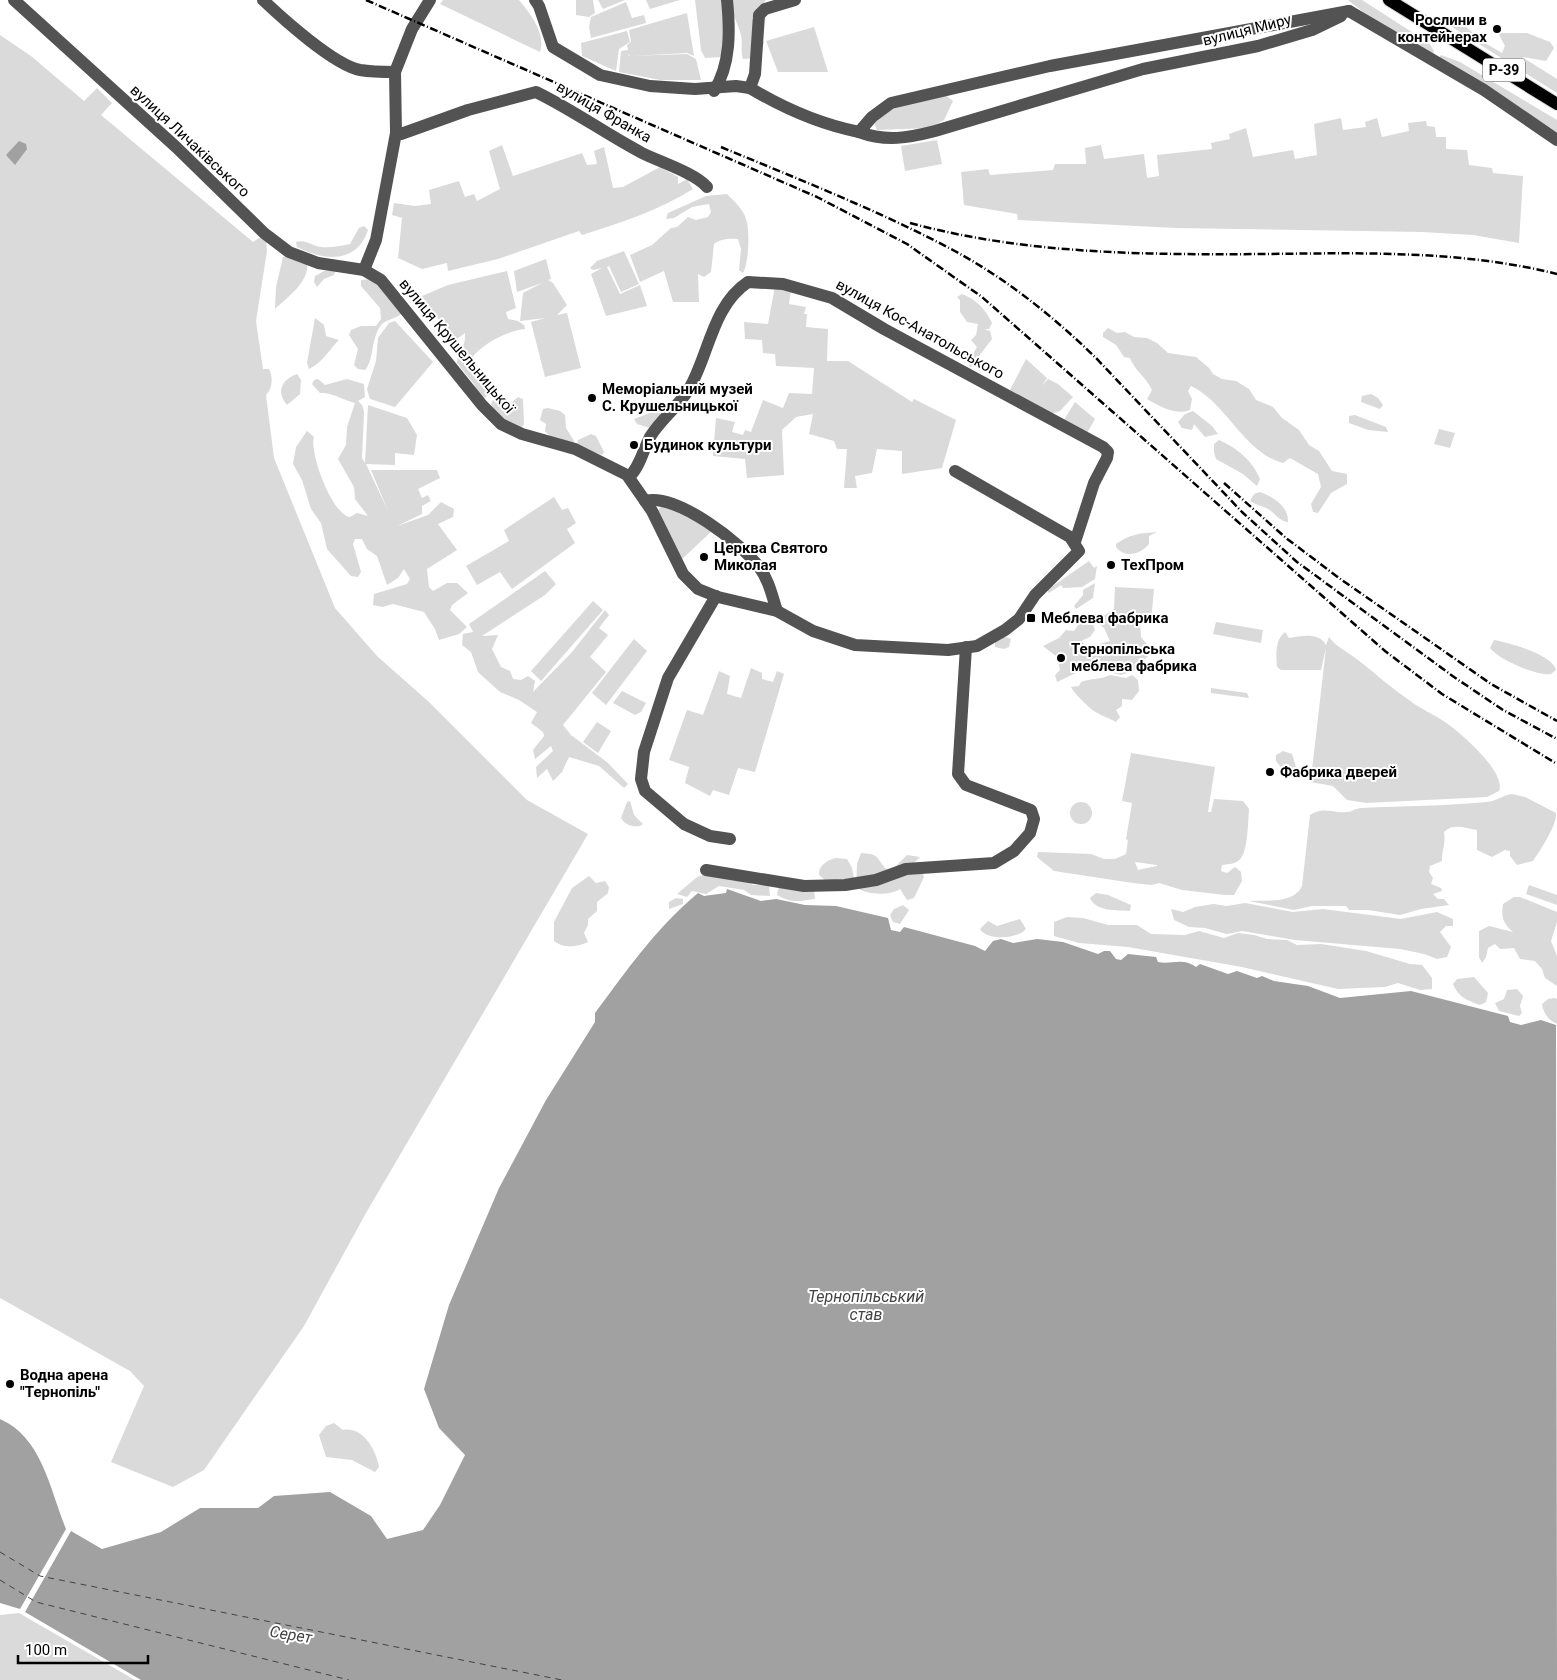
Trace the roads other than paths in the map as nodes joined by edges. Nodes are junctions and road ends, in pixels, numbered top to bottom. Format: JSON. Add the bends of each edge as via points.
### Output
{"nodes":[{"id":1,"x":14,"y":0,"type":"edge"},
{"id":2,"x":263,"y":0,"type":"edge"},
{"id":3,"x":430,"y":0,"type":"edge"},
{"id":4,"x":535,"y":0,"type":"edge"},
{"id":5,"x":727,"y":0,"type":"edge"},
{"id":6,"x":795,"y":0,"type":"edge"},
{"id":7,"x":1389,"y":0,"type":"edge"},
{"id":8,"x":1349,"y":11,"type":"junction"},
{"id":9,"x":395,"y":72,"type":"junction"},
{"id":10,"x":750,"y":88,"type":"junction"},
{"id":11,"x":715,"y":89,"type":"junction"},
{"id":12,"x":1557,"y":104,"type":"edge"},
{"id":13,"x":859,"y":132,"type":"junction"},
{"id":14,"x":396,"y":133,"type":"junction"},
{"id":15,"x":1557,"y":140,"type":"edge"},
{"id":16,"x":707,"y":187,"type":"dead end"},
{"id":17,"x":364,"y":270,"type":"junction"},
{"id":18,"x":955,"y":472,"type":"dead end"},
{"id":19,"x":628,"y":477,"type":"junction"},
{"id":20,"x":645,"y":501,"type":"junction"},
{"id":21,"x":1077,"y":547,"type":"junction"},
{"id":22,"x":716,"y":596,"type":"junction"},
{"id":23,"x":776,"y":611,"type":"junction"},
{"id":24,"x":966,"y":647,"type":"junction"},
{"id":25,"x":730,"y":839,"type":"dead end"},
{"id":26,"x":706,"y":870,"type":"dead end"}],
"edges":[{"from":1,"to":17,"type":"street","name":"вулиця Личаківського","via":[[176,147],[264,233],[289,252],[318,264]]},
{"from":2,"to":9,"type":"street","via":[[345,64],[359,70]]},
{"from":3,"to":9,"type":"street","via":[[412,29]]},
{"from":4,"to":11,"type":"street","via":[[553,47],[600,75],[650,86]]},
{"from":5,"to":11,"type":"street","via":[[730,26],[727,57]]},
{"from":6,"to":10,"type":"street","via":[[765,9],[759,15],[756,74]]},
{"from":7,"to":12,"type":"main road","number":"Р-39"},
{"from":8,"to":13,"type":"street","name":"вулиця Миру","via":[[1312,30],[1236,51],[1143,70],[934,132],[903,139]]},
{"from":8,"to":13,"type":"street","name":"вулиця Миру","via":[[1050,66],[891,103]]},
{"from":8,"to":15,"type":"street","via":[[1484,90]]},
{"from":9,"to":14,"type":"street"},
{"from":10,"to":11,"type":"street"},
{"from":10,"to":13,"type":"street","name":"вулиця Миру","via":[[801,115],[833,127]]},
{"from":14,"to":16,"type":"street","name":"вулиця Франка","via":[[536,92]]},
{"from":14,"to":17,"type":"street","via":[[376,240]]},
{"from":17,"to":19,"type":"street","name":"вулиця Крушельницької","via":[[381,280],[482,405],[507,428],[575,449],[613,466]]},
{"from":18,"to":21,"type":"street","via":[[1070,537]]},
{"from":19,"to":20,"type":"street","name":"вулиця Крушельницької"},
{"from":19,"to":21,"type":"street","name":"вулиця Кос-Анатольського","via":[[635,471],[654,430],[688,391],[711,333],[734,295],[748,282],[783,284],[832,298],[1103,447],[1108,452],[1107,458],[1094,483]]},
{"from":20,"to":22,"type":"street","name":"вулиця Крушельницької","via":[[683,574],[698,589]]},
{"from":20,"to":23,"type":"street","via":[[653,499],[684,510],[708,523],[748,554],[769,583]]},
{"from":21,"to":24,"type":"street","name":"вулиця Крушельницької","via":[[1035,595],[1019,619],[988,641]]},
{"from":22,"to":23,"type":"street","name":"вулиця Крушельницької"},
{"from":22,"to":25,"type":"street","via":[[668,678],[644,752],[641,779],[645,791],[684,824],[710,836]]},
{"from":23,"to":24,"type":"street","name":"вулиця Крушельницької","via":[[813,631],[855,645],[948,650]]},
{"from":24,"to":26,"type":"street","via":[[958,774],[966,785],[1031,810],[1034,819],[1030,834],[1014,851],[994,863],[906,869],[876,880],[845,885],[804,886]]}]}
